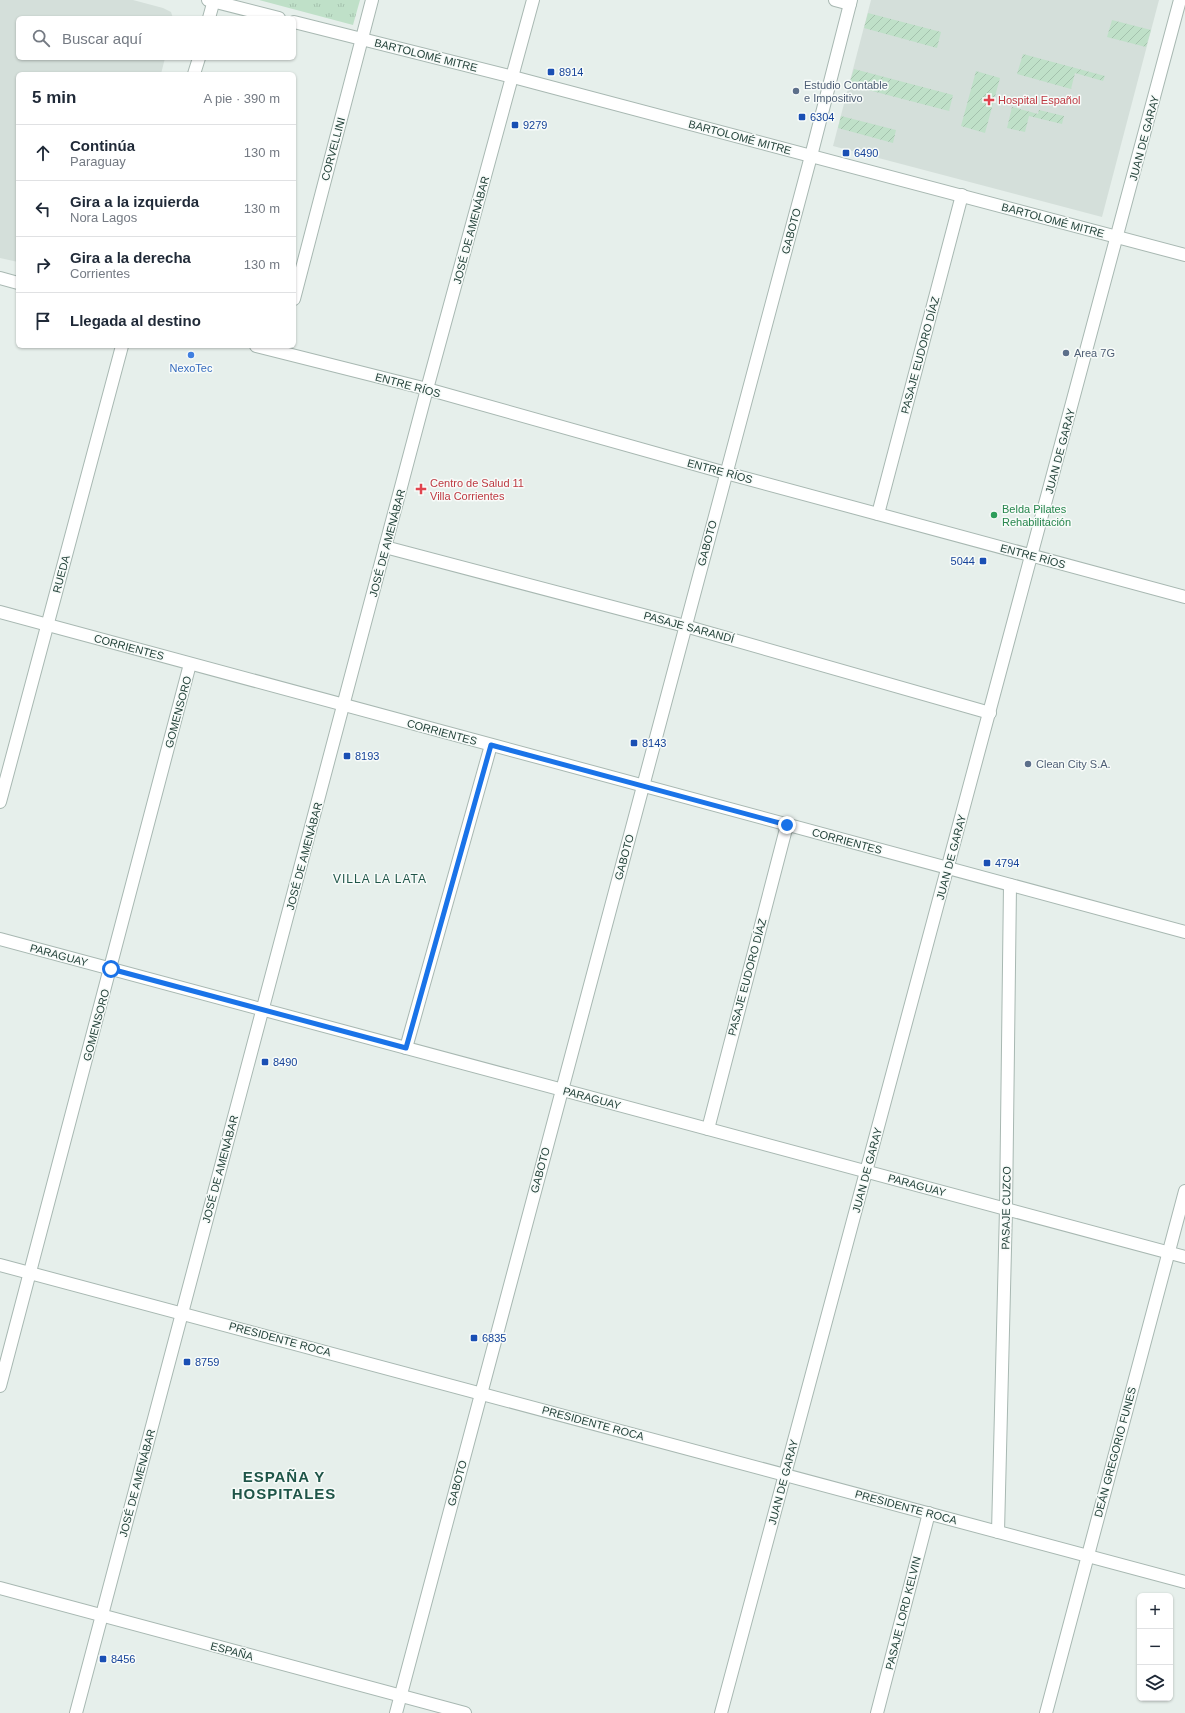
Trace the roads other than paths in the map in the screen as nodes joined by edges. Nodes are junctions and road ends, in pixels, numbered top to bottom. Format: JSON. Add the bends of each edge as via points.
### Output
{"nodes":[{"id":1,"x":212,"y":0,"type":"edge"},
{"id":2,"x":372,"y":0,"type":"edge"},
{"id":3,"x":533,"y":0,"type":"edge"},
{"id":4,"x":835,"y":0,"type":"edge"},
{"id":5,"x":1180,"y":0,"type":"edge"},
{"id":6,"x":851,"y":2,"type":"edge"},
{"id":7,"x":209,"y":16,"type":"edge"},
{"id":8,"x":272,"y":16,"type":"edge"},
{"id":9,"x":296,"y":22,"type":"edge"},
{"id":10,"x":362,"y":39,"type":"junction"},
{"id":11,"x":198,"y":60,"type":"edge"},
{"id":12,"x":195,"y":72,"type":"edge"},
{"id":13,"x":513,"y":77,"type":"junction"},
{"id":14,"x":811,"y":156,"type":"junction"},
{"id":15,"x":962,"y":196,"type":"junction"},
{"id":16,"x":1118,"y":237,"type":"junction"},
{"id":17,"x":1185,"y":255,"type":"edge"},
{"id":18,"x":0,"y":278,"type":"edge"},
{"id":19,"x":16,"y":282,"type":"edge"},
{"id":20,"x":296,"y":291,"type":"edge"},
{"id":21,"x":121,"y":348,"type":"edge"},
{"id":22,"x":281,"y":349,"type":"edge"},
{"id":23,"x":427,"y":389,"type":"junction"},
{"id":24,"x":726,"y":473,"type":"junction"},
{"id":25,"x":878,"y":514,"type":"junction"},
{"id":26,"x":386,"y":547,"type":"junction"},
{"id":27,"x":1032,"y":556,"type":"junction"},
{"id":28,"x":1185,"y":597,"type":"edge"},
{"id":29,"x":0,"y":612,"type":"edge"},
{"id":30,"x":47,"y":625,"type":"junction"},
{"id":31,"x":685,"y":626,"type":"junction"},
{"id":32,"x":190,"y":664,"type":"junction"},
{"id":33,"x":344,"y":705,"type":"junction"},
{"id":34,"x":990,"y":713,"type":"junction"},
{"id":35,"x":491,"y":745,"type":"junction"},
{"id":36,"x":642,"y":786,"type":"junction"},
{"id":37,"x":0,"y":802,"type":"edge"},
{"id":38,"x":787,"y":825,"type":"junction"},
{"id":39,"x":948,"y":868,"type":"junction"},
{"id":40,"x":1010,"y":885,"type":"junction"},
{"id":41,"x":1185,"y":932,"type":"edge"},
{"id":42,"x":0,"y":939,"type":"edge"},
{"id":43,"x":111,"y":969,"type":"junction"},
{"id":44,"x":263,"y":1010,"type":"junction"},
{"id":45,"x":406,"y":1048,"type":"junction"},
{"id":46,"x":562,"y":1090,"type":"junction"},
{"id":47,"x":708,"y":1129,"type":"junction"},
{"id":48,"x":866,"y":1172,"type":"junction"},
{"id":49,"x":1185,"y":1191,"type":"edge"},
{"id":50,"x":1006,"y":1209,"type":"junction"},
{"id":51,"x":1169,"y":1253,"type":"junction"},
{"id":52,"x":1185,"y":1257,"type":"edge"},
{"id":53,"x":0,"y":1265,"type":"edge"},
{"id":54,"x":30,"y":1273,"type":"junction"},
{"id":55,"x":182,"y":1313,"type":"junction"},
{"id":56,"x":0,"y":1386,"type":"edge"},
{"id":57,"x":481,"y":1393,"type":"junction"},
{"id":58,"x":786,"y":1475,"type":"junction"},
{"id":59,"x":929,"y":1513,"type":"junction"},
{"id":60,"x":998,"y":1532,"type":"junction"},
{"id":61,"x":1088,"y":1556,"type":"junction"},
{"id":62,"x":1185,"y":1582,"type":"edge"},
{"id":63,"x":0,"y":1588,"type":"edge"},
{"id":64,"x":102,"y":1616,"type":"junction"},
{"id":65,"x":401,"y":1696,"type":"junction"},
{"id":66,"x":76,"y":1713,"type":"edge"},
{"id":67,"x":396,"y":1713,"type":"edge"},
{"id":68,"x":465,"y":1713,"type":"edge"},
{"id":69,"x":722,"y":1713,"type":"edge"},
{"id":70,"x":877,"y":1713,"type":"edge"},
{"id":71,"x":1046,"y":1713,"type":"edge"}],
"edges":[{"from":1,"to":7,"type":"street"},
{"from":1,"to":8,"type":"street"},
{"from":2,"to":10,"type":"street","name":"CORVELLINI"},
{"from":3,"to":13,"type":"street","name":"JOSÉ DE AMENÁBAR"},
{"from":4,"to":6,"type":"street"},
{"from":5,"to":16,"type":"street","name":"JUAN DE GARAY"},
{"from":6,"to":14,"type":"street","name":"GABOTO"},
{"from":9,"to":10,"type":"street","name":"BARTOLOMÉ MITRE"},
{"from":10,"to":13,"type":"street","name":"BARTOLOMÉ MITRE"},
{"from":10,"to":20,"type":"street","name":"CORVELLINI"},
{"from":11,"to":12,"type":"street"},
{"from":13,"to":14,"type":"street","name":"BARTOLOMÉ MITRE"},
{"from":13,"to":23,"type":"street","name":"JOSÉ DE AMENÁBAR"},
{"from":14,"to":15,"type":"street","name":"BARTOLOMÉ MITRE"},
{"from":14,"to":24,"type":"street","name":"GABOTO"},
{"from":15,"to":16,"type":"street","name":"BARTOLOMÉ MITRE"},
{"from":15,"to":25,"type":"street","name":"PASAJE EUDORO DÍAZ"},
{"from":16,"to":17,"type":"street","name":"BARTOLOMÉ MITRE"},
{"from":16,"to":27,"type":"street","name":"JUAN DE GARAY"},
{"from":18,"to":19,"type":"street"},
{"from":21,"to":30,"type":"street","name":"RUEDA"},
{"from":22,"to":23,"type":"street","name":"ENTRE RÍOS"},
{"from":23,"to":24,"type":"street","name":"ENTRE RÍOS"},
{"from":23,"to":26,"type":"street","name":"JOSÉ DE AMENÁBAR"},
{"from":24,"to":25,"type":"street","name":"ENTRE RÍOS"},
{"from":24,"to":31,"type":"street","name":"GABOTO"},
{"from":25,"to":27,"type":"street","name":"ENTRE RÍOS"},
{"from":26,"to":31,"type":"street","name":"PASAJE SARANDÍ"},
{"from":26,"to":33,"type":"street","name":"JOSÉ DE AMENÁBAR"},
{"from":27,"to":28,"type":"street","name":"ENTRE RÍOS"},
{"from":27,"to":34,"type":"street","name":"JUAN DE GARAY"},
{"from":29,"to":30,"type":"street","name":"CORRIENTES"},
{"from":30,"to":32,"type":"street","name":"CORRIENTES"},
{"from":30,"to":37,"type":"street","name":"RUEDA"},
{"from":31,"to":34,"type":"street","name":"PASAJE SARANDÍ"},
{"from":31,"to":36,"type":"street","name":"GABOTO"},
{"from":32,"to":33,"type":"street","name":"CORRIENTES"},
{"from":32,"to":43,"type":"street","name":"GOMENSORO"},
{"from":33,"to":35,"type":"street","name":"CORRIENTES"},
{"from":33,"to":44,"type":"street","name":"JOSÉ DE AMENÁBAR"},
{"from":34,"to":39,"type":"street","name":"JUAN DE GARAY"},
{"from":35,"to":36,"type":"street","name":"CORRIENTES"},
{"from":35,"to":45,"type":"street"},
{"from":36,"to":38,"type":"street","name":"CORRIENTES"},
{"from":36,"to":46,"type":"street","name":"GABOTO"},
{"from":38,"to":39,"type":"street","name":"CORRIENTES"},
{"from":38,"to":47,"type":"street","name":"PASAJE EUDORO DÍAZ"},
{"from":39,"to":40,"type":"street","name":"CORRIENTES"},
{"from":39,"to":48,"type":"street","name":"JUAN DE GARAY"},
{"from":40,"to":41,"type":"street","name":"CORRIENTES"},
{"from":40,"to":50,"type":"street","name":"PASAJE CUZCO"},
{"from":42,"to":43,"type":"street","name":"PARAGUAY"},
{"from":43,"to":44,"type":"street","name":"PARAGUAY"},
{"from":43,"to":54,"type":"street","name":"GOMENSORO"},
{"from":44,"to":45,"type":"street","name":"PARAGUAY"},
{"from":44,"to":55,"type":"street","name":"JOSÉ DE AMENÁBAR"},
{"from":45,"to":46,"type":"street","name":"PARAGUAY"},
{"from":46,"to":47,"type":"street","name":"PARAGUAY"},
{"from":46,"to":57,"type":"street","name":"GABOTO"},
{"from":47,"to":48,"type":"street","name":"PARAGUAY"},
{"from":48,"to":50,"type":"street","name":"PARAGUAY"},
{"from":48,"to":58,"type":"street","name":"JUAN DE GARAY"},
{"from":49,"to":51,"type":"street","name":"DEÁN GREGORIO FUNES"},
{"from":50,"to":51,"type":"street","name":"PARAGUAY"},
{"from":50,"to":60,"type":"street","name":"PASAJE CUZCO"},
{"from":51,"to":52,"type":"street","name":"PARAGUAY"},
{"from":51,"to":61,"type":"street","name":"DEÁN GREGORIO FUNES"},
{"from":53,"to":54,"type":"street","name":"PRESIDENTE ROCA"},
{"from":54,"to":55,"type":"street","name":"PRESIDENTE ROCA"},
{"from":54,"to":56,"type":"street","name":"GOMENSORO"},
{"from":55,"to":57,"type":"street","name":"PRESIDENTE ROCA"},
{"from":55,"to":64,"type":"street","name":"JOSÉ DE AMENÁBAR"},
{"from":57,"to":58,"type":"street","name":"PRESIDENTE ROCA"},
{"from":57,"to":65,"type":"street","name":"GABOTO"},
{"from":58,"to":59,"type":"street","name":"PRESIDENTE ROCA"},
{"from":58,"to":69,"type":"street","name":"JUAN DE GARAY"},
{"from":59,"to":60,"type":"street","name":"PRESIDENTE ROCA"},
{"from":59,"to":70,"type":"street","name":"PASAJE LORD KELVIN"},
{"from":60,"to":61,"type":"street","name":"PRESIDENTE ROCA"},
{"from":61,"to":62,"type":"street","name":"PRESIDENTE ROCA"},
{"from":61,"to":71,"type":"street","name":"DEÁN GREGORIO FUNES"},
{"from":63,"to":64,"type":"street","name":"ESPAÑA"},
{"from":64,"to":65,"type":"street","name":"ESPAÑA"},
{"from":64,"to":66,"type":"street","name":"JOSÉ DE AMENÁBAR"},
{"from":65,"to":67,"type":"street","name":"GABOTO"},
{"from":65,"to":68,"type":"street","name":"ESPAÑA"}]}
